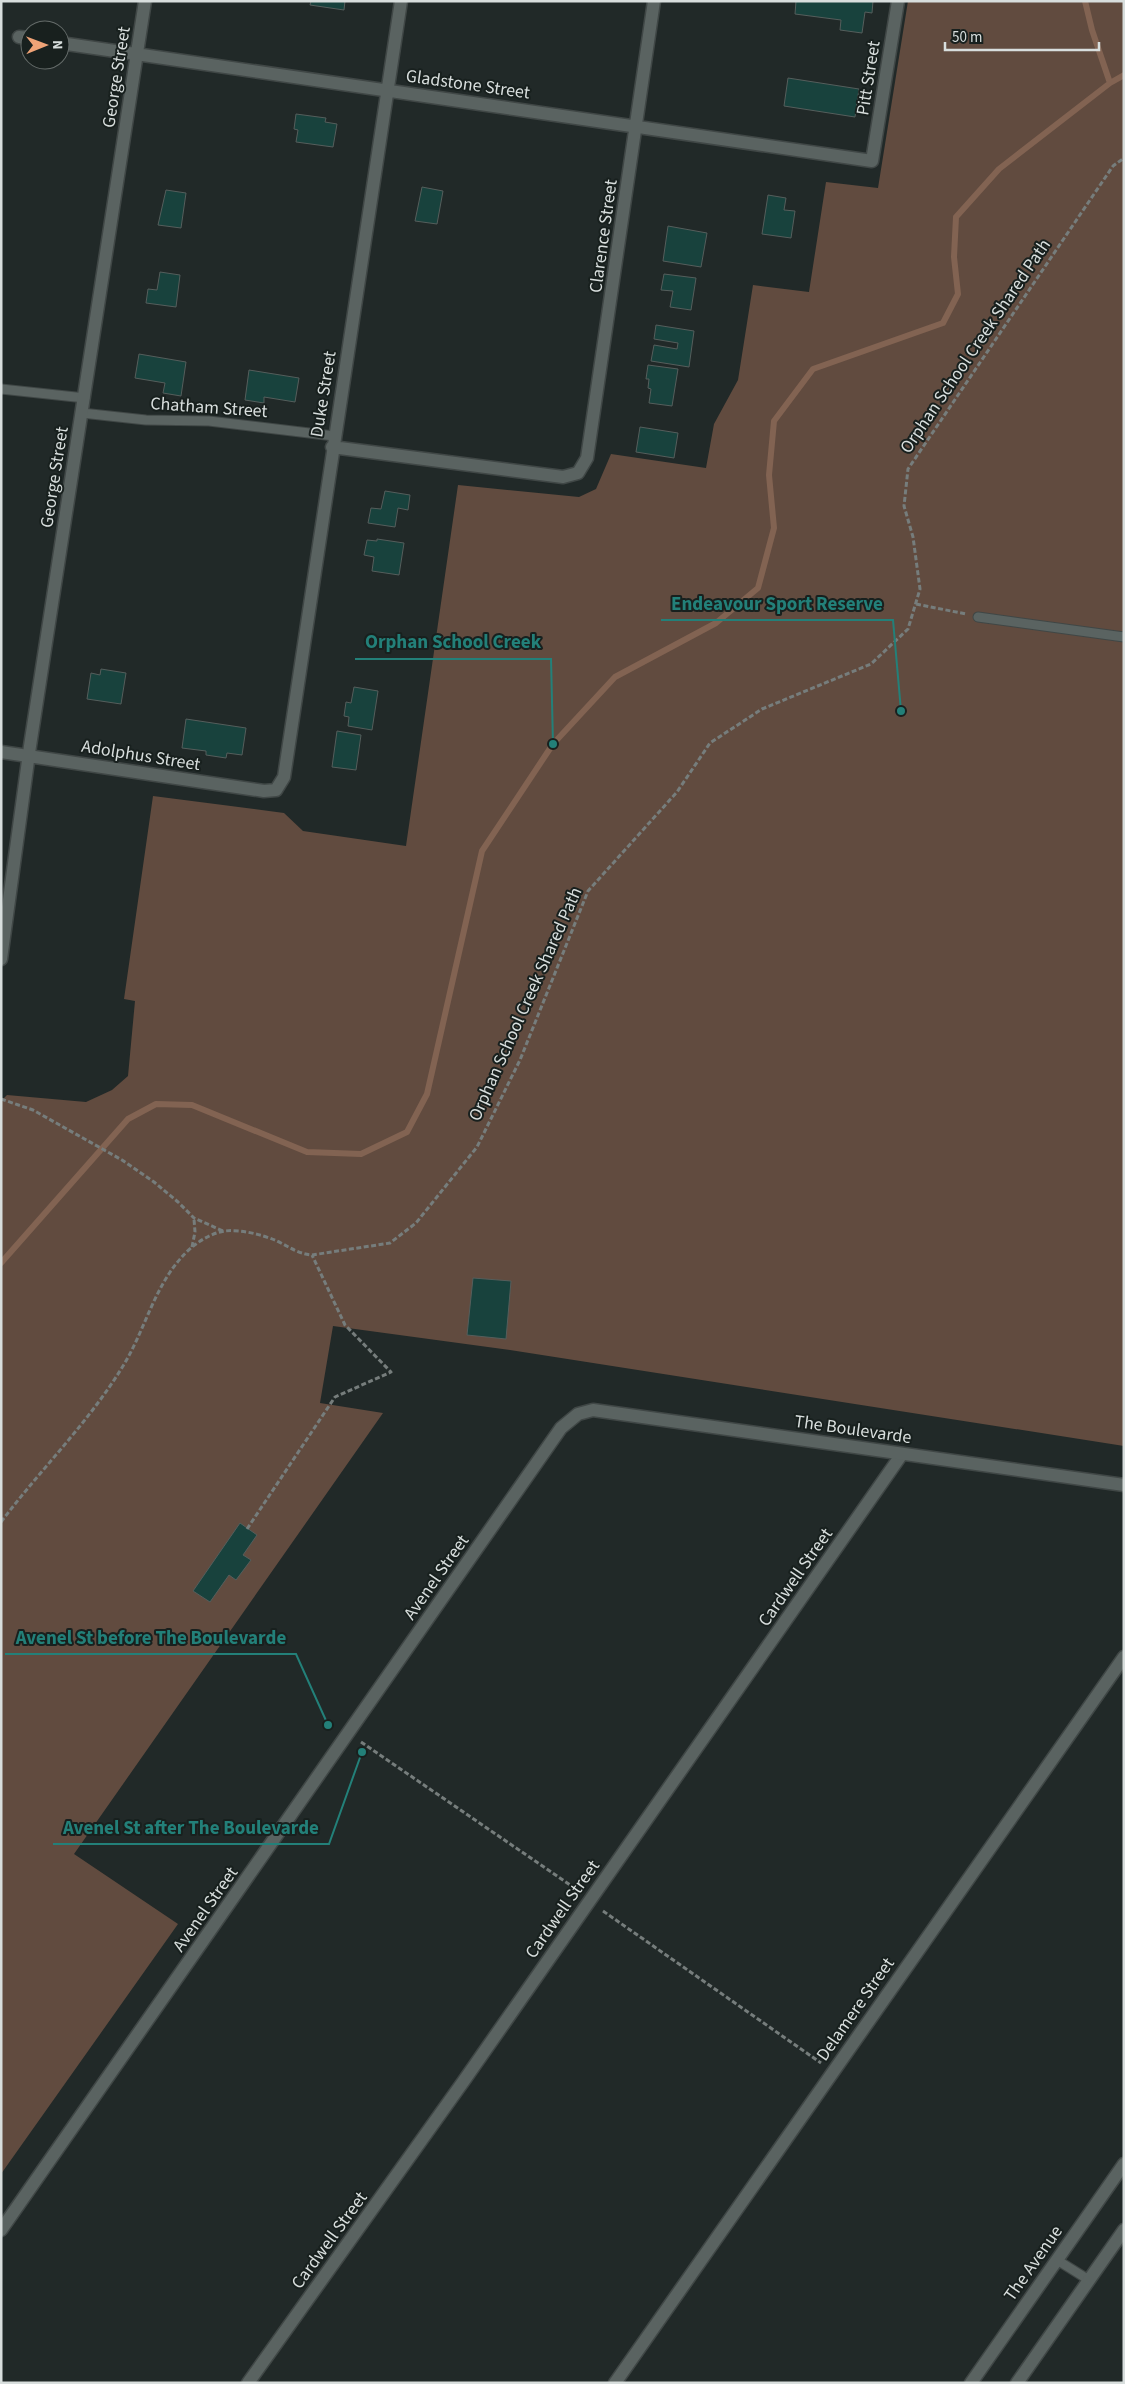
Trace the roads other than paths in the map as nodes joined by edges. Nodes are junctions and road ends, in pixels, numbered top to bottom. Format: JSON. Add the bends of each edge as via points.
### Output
{"nodes":[{"id":1,"x":145,"y":1,"type":"edge"},
{"id":2,"x":401,"y":1,"type":"edge"},
{"id":3,"x":654,"y":1,"type":"edge"},
{"id":4,"x":898,"y":1,"type":"edge"},
{"id":5,"x":70,"y":44,"type":"edge"},
{"id":6,"x":137,"y":54,"type":"junction"},
{"id":7,"x":389,"y":91,"type":"junction"},
{"id":8,"x":637,"y":126,"type":"junction"},
{"id":9,"x":872,"y":161,"type":"joint"},
{"id":10,"x":1,"y":389,"type":"edge"},
{"id":11,"x":84,"y":398,"type":"junction"},
{"id":12,"x":82,"y":413,"type":"junction"},
{"id":13,"x":333,"y":442,"type":"junction"},
{"id":14,"x":578,"y":473,"type":"joint"},
{"id":15,"x":978,"y":616,"type":"road end"},
{"id":16,"x":1124,"y":636,"type":"edge"},
{"id":17,"x":1,"y":752,"type":"edge"},
{"id":18,"x":29,"y":756,"type":"junction"},
{"id":19,"x":276,"y":790,"type":"joint"},
{"id":20,"x":1,"y":959,"type":"edge"},
{"id":21,"x":578,"y":1414,"type":"joint"},
{"id":22,"x":902,"y":1454,"type":"junction"},
{"id":23,"x":1124,"y":1485,"type":"edge"},
{"id":24,"x":1124,"y":1657,"type":"edge"},
{"id":25,"x":1124,"y":2164,"type":"edge"},
{"id":26,"x":1,"y":2230,"type":"edge"},
{"id":27,"x":1124,"y":2230,"type":"edge"},
{"id":28,"x":1057,"y":2260,"type":"junction"},
{"id":29,"x":1089,"y":2280,"type":"junction"},
{"id":30,"x":248,"y":2383,"type":"edge"},
{"id":31,"x":615,"y":2383,"type":"edge"},
{"id":32,"x":971,"y":2383,"type":"edge"},
{"id":33,"x":1017,"y":2383,"type":"edge"}],
"edges":[{"from":1,"to":6,"type":"street","name":"George Street"},
{"from":2,"to":7,"type":"street","name":"Duke Street"},
{"from":3,"to":8,"type":"street","name":"Clarence Street"},
{"from":4,"to":9,"type":"street","name":"Pitt Street"},
{"from":5,"to":6,"type":"street","name":"Gladstone Street"},
{"from":6,"to":7,"type":"street","name":"Gladstone Street"},
{"from":6,"to":11,"type":"street","name":"George Street"},
{"from":7,"to":8,"type":"street","name":"Gladstone Street"},
{"from":7,"to":13,"type":"street","name":"Duke Street"},
{"from":8,"to":9,"type":"street","name":"Gladstone Street"},
{"from":8,"to":14,"type":"street","name":"Clarence Street","via":[[587,458]]},
{"from":10,"to":11,"type":"lane"},
{"from":11,"to":12,"type":"street","name":"George Street"},
{"from":12,"to":13,"type":"lane","name":"Chatham Street","via":[[146,420],[210,420]]},
{"from":12,"to":18,"type":"street","name":"George Street"},
{"from":13,"to":14,"type":"street","name":"Chatham Street","via":[[562,477]]},
{"from":13,"to":19,"type":"street","name":"Duke Street","via":[[284,776]]},
{"from":15,"to":16,"type":"lane"},
{"from":17,"to":18,"type":"street","name":"Adolphus Street"},
{"from":18,"to":19,"type":"street","name":"Adolphus Street","via":[[264,791]]},
{"from":18,"to":20,"type":"street","name":"George Street"},
{"from":21,"to":22,"type":"street","name":"The Boulevarde","via":[[594,1410]]},
{"from":21,"to":26,"type":"street","name":"Avenel Street","via":[[564,1424]]},
{"from":22,"to":23,"type":"street","name":"The Boulevarde"},
{"from":22,"to":30,"type":"street","name":"Cardwell Street"},
{"from":24,"to":31,"type":"street","name":"Delamere Street"},
{"from":25,"to":28,"type":"street","name":"The Avenue"},
{"from":27,"to":29,"type":"street"},
{"from":28,"to":29,"type":"lane"},
{"from":28,"to":32,"type":"street","name":"The Avenue"},
{"from":29,"to":33,"type":"street"}]}
